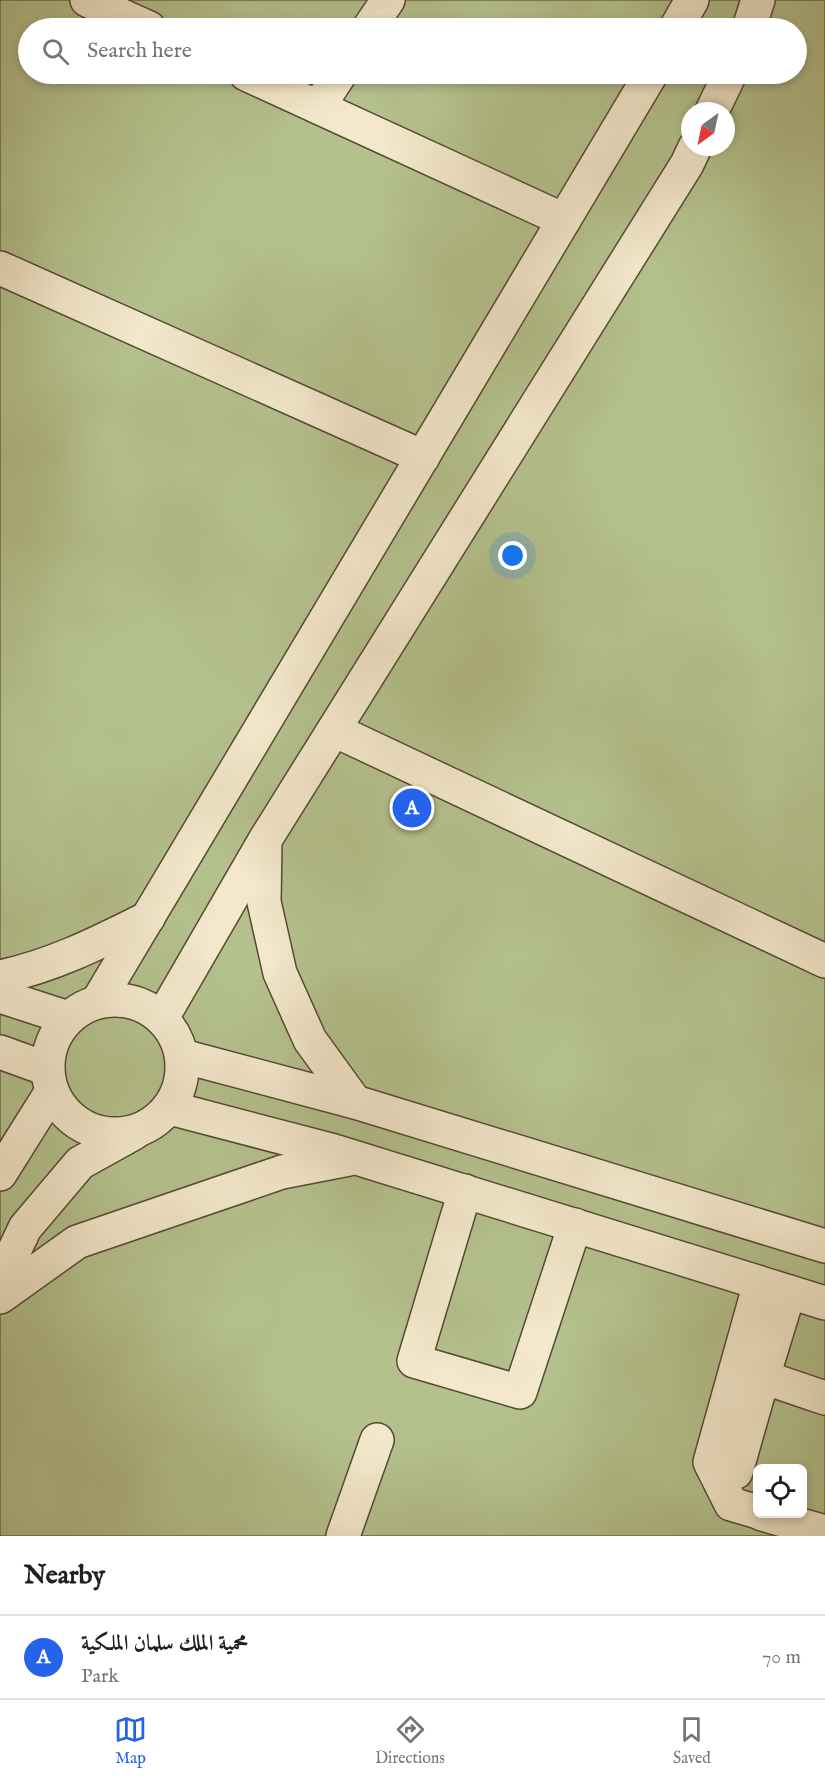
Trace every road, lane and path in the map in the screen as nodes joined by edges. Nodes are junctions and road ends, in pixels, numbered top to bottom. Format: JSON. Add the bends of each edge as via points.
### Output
{"nodes":[{"id":1,"x":87,"y":0,"type":"edge"},
{"id":2,"x":388,"y":0,"type":"edge"},
{"id":3,"x":692,"y":0,"type":"edge"},
{"id":4,"x":758,"y":0,"type":"edge"},
{"id":5,"x":127,"y":18,"type":"edge"},
{"id":6,"x":376,"y":18,"type":"edge"},
{"id":7,"x":682,"y":18,"type":"edge"},
{"id":8,"x":752,"y":18,"type":"edge"},
{"id":9,"x":268,"y":84,"type":"edge"},
{"id":10,"x":333,"y":84,"type":"edge"},
{"id":11,"x":645,"y":84,"type":"edge"},
{"id":12,"x":725,"y":84,"type":"edge"},
{"id":13,"x":716,"y":102,"type":"edge"},
{"id":14,"x":318,"y":107,"type":"junction"},
{"id":15,"x":691,"y":156,"type":"edge"},
{"id":16,"x":564,"y":220,"type":"junction"},
{"id":17,"x":0,"y":267,"type":"edge"},
{"id":18,"x":423,"y":456,"type":"junction"},
{"id":19,"x":334,"y":730,"type":"junction"},
{"id":20,"x":265,"y":840,"type":"junction"},
{"id":21,"x":148,"y":918,"type":"junction"},
{"id":22,"x":825,"y":961,"type":"edge"},
{"id":23,"x":0,"y":977,"type":"edge"},
{"id":24,"x":0,"y":996,"type":"edge"},
{"id":25,"x":98,"y":1001,"type":"junction"},
{"id":26,"x":68,"y":1018,"type":"junction"},
{"id":27,"x":162,"y":1018,"type":"junction"},
{"id":28,"x":0,"y":1052,"type":"edge"},
{"id":29,"x":182,"y":1056,"type":"junction"},
{"id":30,"x":49,"y":1080,"type":"junction"},
{"id":31,"x":356,"y":1102,"type":"junction"},
{"id":32,"x":170,"y":1108,"type":"junction"},
{"id":33,"x":137,"y":1131,"type":"junction"},
{"id":34,"x":355,"y":1157,"type":"junction"},
{"id":35,"x":0,"y":1174,"type":"edge"},
{"id":36,"x":465,"y":1191,"type":"junction"},
{"id":37,"x":575,"y":1225,"type":"junction"},
{"id":38,"x":825,"y":1246,"type":"edge"},
{"id":39,"x":0,"y":1281,"type":"edge"},
{"id":40,"x":774,"y":1287,"type":"junction"},
{"id":41,"x":0,"y":1297,"type":"edge"},
{"id":42,"x":825,"y":1303,"type":"edge"},
{"id":43,"x":763,"y":1377,"type":"junction"},
{"id":44,"x":825,"y":1398,"type":"edge"},
{"id":45,"x":377,"y":1440,"type":"dead end"},
{"id":46,"x":736,"y":1472,"type":"dead end"},
{"id":47,"x":753,"y":1511,"type":"edge"},
{"id":48,"x":776,"y":1518,"type":"edge"},
{"id":49,"x":825,"y":1532,"type":"edge"},
{"id":50,"x":343,"y":1536,"type":"edge"}],
"edges":[{"from":1,"to":5,"type":"street"},
{"from":2,"to":6,"type":"street"},
{"from":3,"to":7,"type":"street"},
{"from":4,"to":8,"type":"street"},
{"from":9,"to":14,"type":"street"},
{"from":10,"to":14,"type":"street"},
{"from":11,"to":16,"type":"street"},
{"from":12,"to":13,"type":"street"},
{"from":14,"to":16,"type":"street"},
{"from":15,"to":19,"type":"street"},
{"from":16,"to":18,"type":"street"},
{"from":17,"to":18,"type":"street"},
{"from":18,"to":21,"type":"street"},
{"from":19,"to":20,"type":"street"},
{"from":19,"to":22,"type":"street"},
{"from":20,"to":27,"type":"street"},
{"from":20,"to":31,"type":"street","via":[[264,902],[280,973],[310,1040]]},
{"from":21,"to":23,"type":"street","via":[[79,952]]},
{"from":21,"to":25,"type":"street"},
{"from":24,"to":26,"type":"street"},
{"from":25,"to":26,"type":"street"},
{"from":25,"to":27,"type":"street","via":[[121,999],[143,1005]]},
{"from":26,"to":30,"type":"street","via":[[49,1050]]},
{"from":27,"to":29,"type":"street","via":[[175,1035]]},
{"from":28,"to":30,"type":"street"},
{"from":29,"to":31,"type":"street"},
{"from":29,"to":32,"type":"street","via":[[183,1074]]},
{"from":30,"to":33,"type":"street","via":[[62,1109],[77,1123],[96,1132],[117,1135]]},
{"from":30,"to":35,"type":"street"},
{"from":31,"to":38,"type":"street"},
{"from":32,"to":33,"type":"street","via":[[150,1126]]},
{"from":32,"to":34,"type":"street"},
{"from":33,"to":39,"type":"street","via":[[80,1163],[25,1228]]},
{"from":34,"to":36,"type":"street"},
{"from":34,"to":41,"type":"street","via":[[282,1172],[77,1242]]},
{"from":36,"to":37,"type":"street"},
{"from":36,"to":37,"type":"street","via":[[414,1361],[520,1392]]},
{"from":37,"to":40,"type":"street"},
{"from":40,"to":42,"type":"street"},
{"from":40,"to":43,"type":"street"},
{"from":40,"to":47,"type":"street","via":[[710,1462],[731,1504]]},
{"from":43,"to":44,"type":"street"},
{"from":43,"to":46,"type":"street"},
{"from":45,"to":50,"type":"street"},
{"from":48,"to":49,"type":"street"}]}
